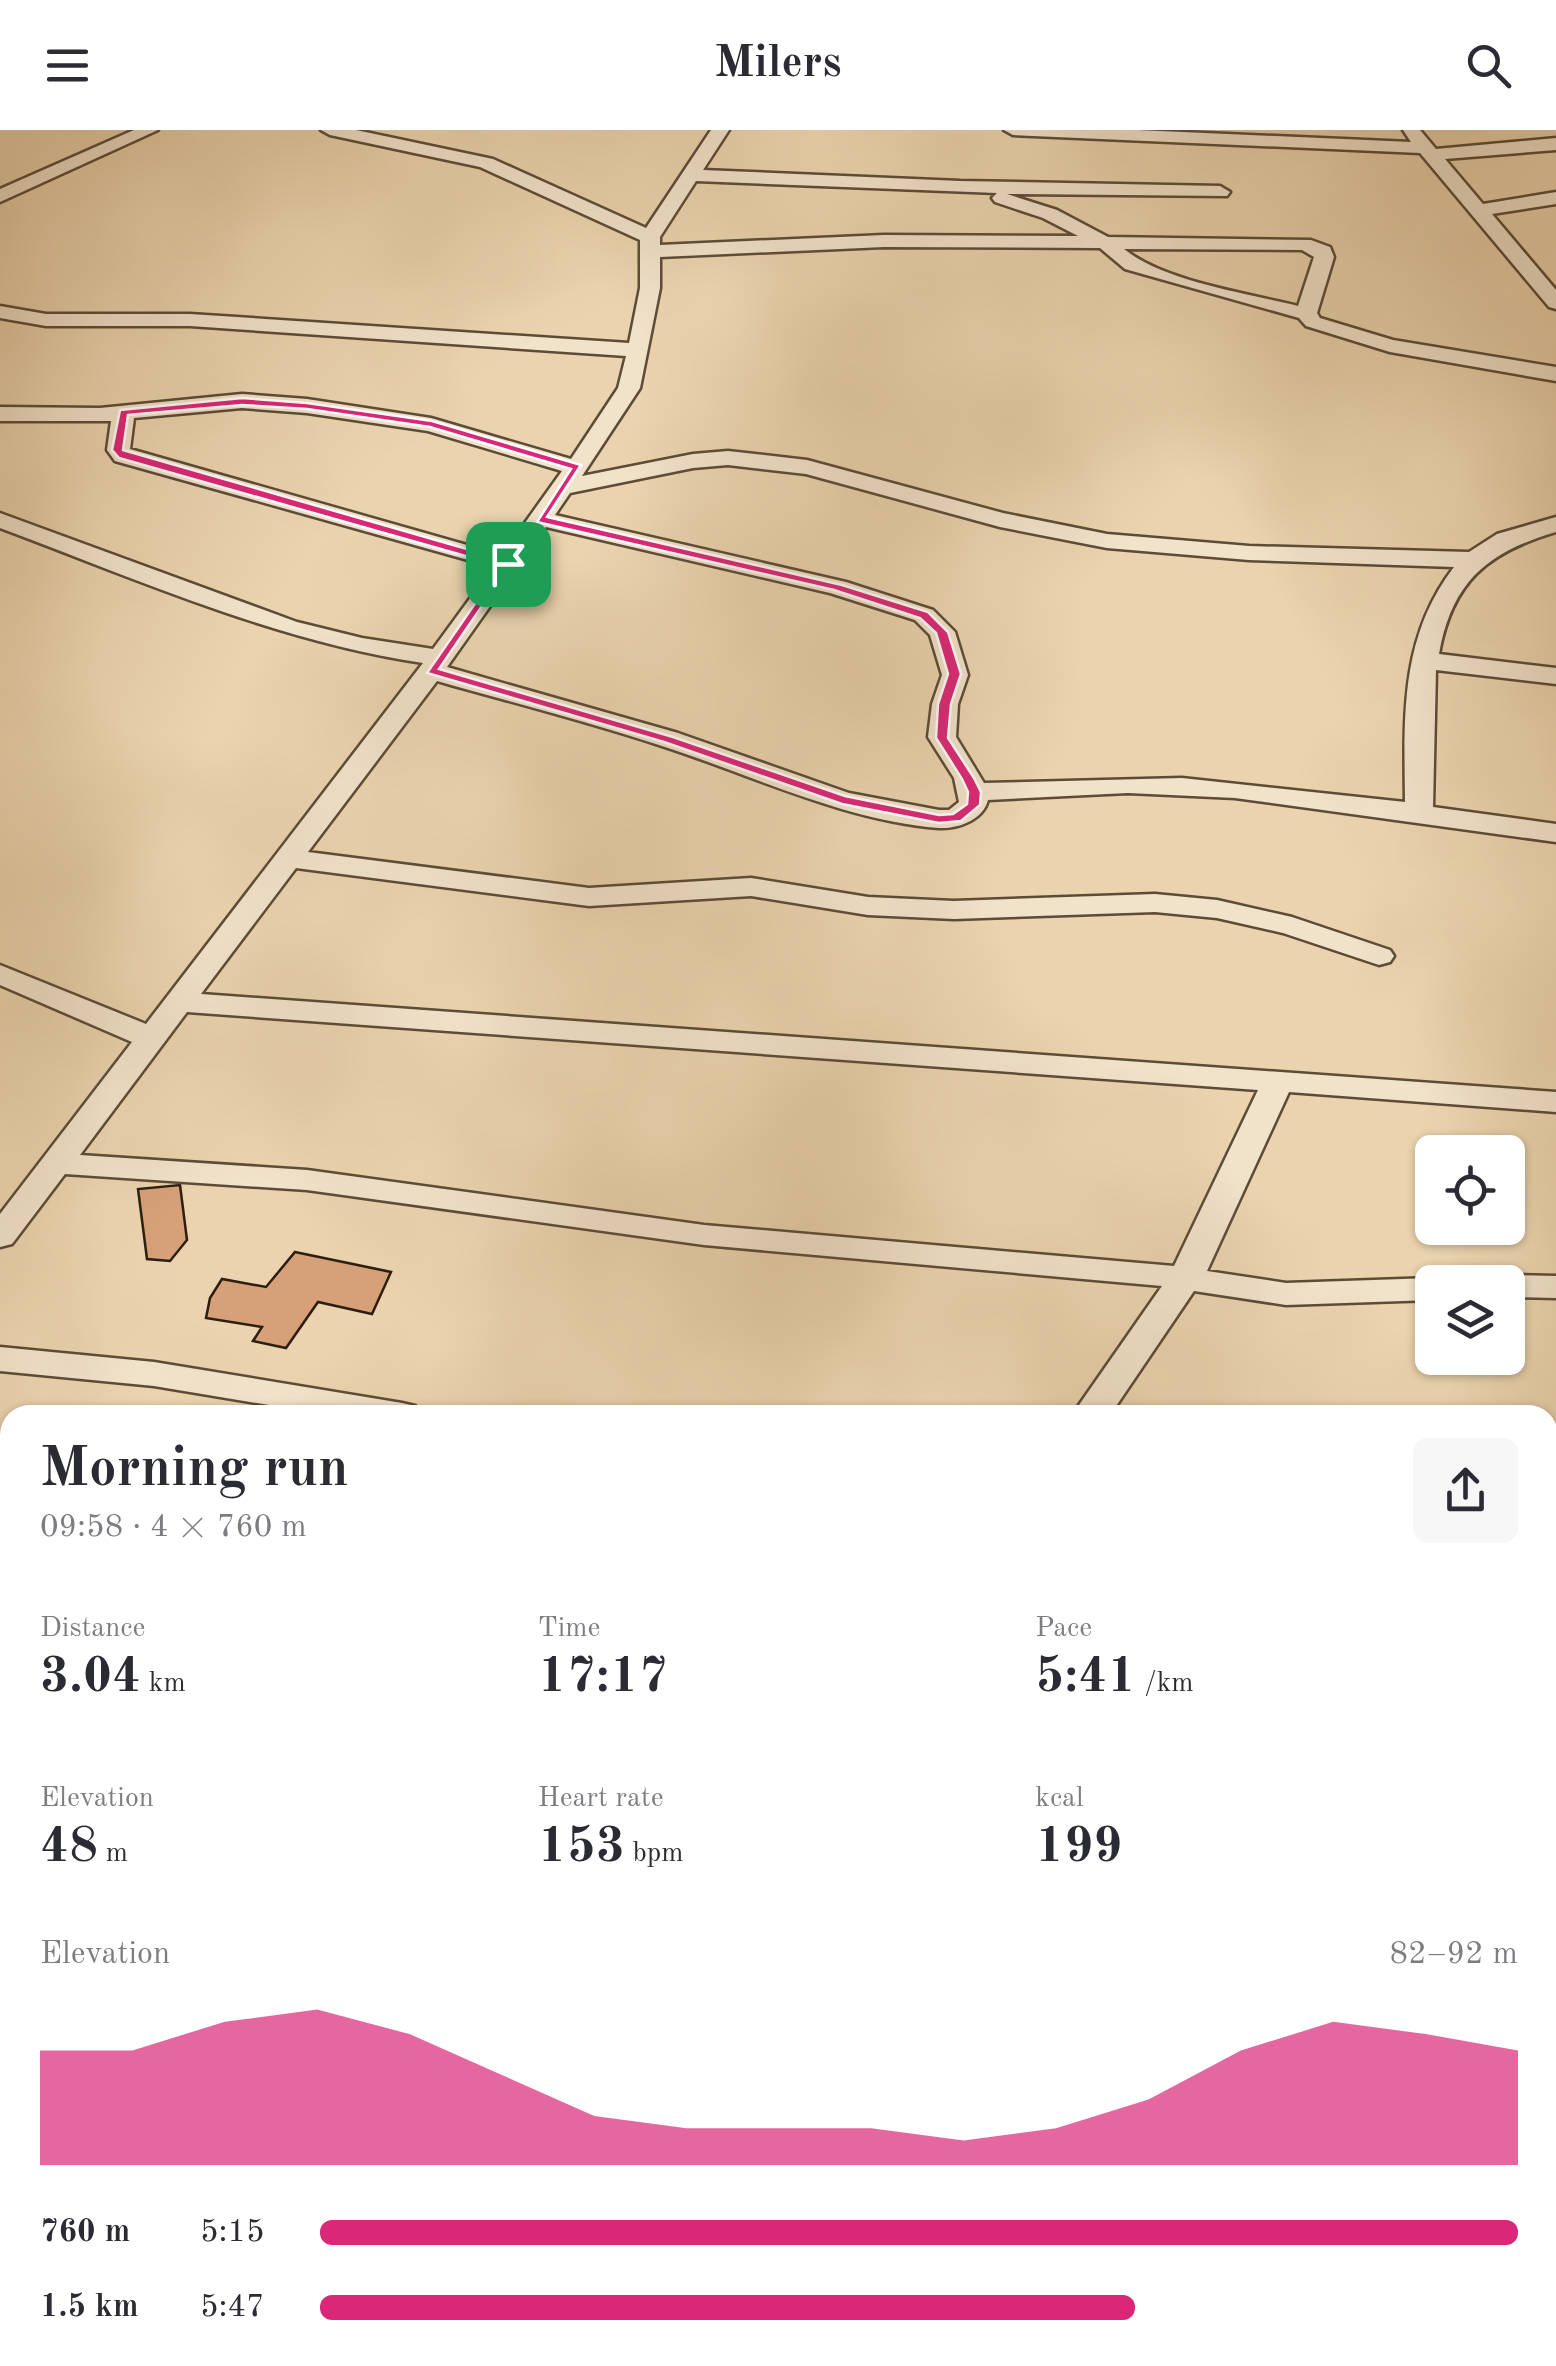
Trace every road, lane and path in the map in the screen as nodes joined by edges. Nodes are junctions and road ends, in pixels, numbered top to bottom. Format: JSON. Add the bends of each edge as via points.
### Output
{"nodes":[{"id":1,"x":148,"y":130,"type":"edge"},
{"id":2,"x":330,"y":130,"type":"edge"},
{"id":3,"x":720,"y":130,"type":"edge"},
{"id":4,"x":1013,"y":130,"type":"edge"},
{"id":5,"x":1410,"y":130,"type":"edge"},
{"id":6,"x":1556,"y":144,"type":"edge"},
{"id":7,"x":1426,"y":152,"type":"junction"},
{"id":8,"x":689,"y":174,"type":"junction"},
{"id":9,"x":960,"y":187,"type":"junction"},
{"id":10,"x":1220,"y":192,"type":"dead end"},
{"id":11,"x":0,"y":196,"type":"edge"},
{"id":12,"x":1556,"y":198,"type":"edge"},
{"id":13,"x":1477,"y":211,"type":"junction"},
{"id":14,"x":1105,"y":243,"type":"junction"},
{"id":15,"x":650,"y":244,"type":"junction"},
{"id":16,"x":1556,"y":303,"type":"edge"},
{"id":17,"x":0,"y":312,"type":"edge"},
{"id":18,"x":1306,"y":314,"type":"junction"},
{"id":19,"x":638,"y":350,"type":"junction"},
{"id":20,"x":1556,"y":374,"type":"edge"},
{"id":21,"x":123,"y":412,"type":"junction"},
{"id":22,"x":0,"y":414,"type":"edge"},
{"id":23,"x":570,"y":478,"type":"junction"},
{"id":24,"x":540,"y":519,"type":"junction"},
{"id":25,"x":0,"y":520,"type":"edge"},
{"id":26,"x":1556,"y":524,"type":"edge"},
{"id":27,"x":1474,"y":560,"type":"junction"},
{"id":28,"x":508,"y":564,"type":"junction"},
{"id":29,"x":1421,"y":660,"type":"junction"},
{"id":30,"x":436,"y":664,"type":"junction"},
{"id":31,"x":1556,"y":676,"type":"edge"},
{"id":32,"x":974,"y":792,"type":"junction"},
{"id":33,"x":1420,"y":812,"type":"junction"},
{"id":34,"x":1556,"y":833,"type":"edge"},
{"id":35,"x":286,"y":858,"type":"junction"},
{"id":36,"x":1379,"y":956,"type":"dead end"},
{"id":37,"x":0,"y":974,"type":"edge"},
{"id":38,"x":180,"y":1002,"type":"junction"},
{"id":39,"x":151,"y":1038,"type":"junction"},
{"id":40,"x":1277,"y":1084,"type":"junction"},
{"id":41,"x":1556,"y":1102,"type":"edge"},
{"id":42,"x":53,"y":1163,"type":"junction"},
{"id":43,"x":14,"y":1193,"type":"edge"},
{"id":44,"x":0,"y":1237,"type":"edge"},
{"id":45,"x":1186,"y":1277,"type":"junction"},
{"id":46,"x":1525,"y":1286,"type":"edge"},
{"id":47,"x":1556,"y":1287,"type":"edge"},
{"id":48,"x":1415,"y":1290,"type":"edge"},
{"id":49,"x":0,"y":1359,"type":"edge"},
{"id":50,"x":342,"y":1405,"type":"edge"},
{"id":51,"x":1098,"y":1405,"type":"edge"}],
"edges":[{"from":1,"to":11,"type":"street"},
{"from":2,"to":15,"type":"street","via":[[486,163]]},
{"from":3,"to":8,"type":"street"},
{"from":4,"to":7,"type":"street"},
{"from":5,"to":7,"type":"street"},
{"from":6,"to":7,"type":"street"},
{"from":7,"to":13,"type":"street"},
{"from":8,"to":9,"type":"street"},
{"from":8,"to":15,"type":"street"},
{"from":9,"to":10,"type":"street"},
{"from":9,"to":14,"type":"street","via":[[1035,208]]},
{"from":12,"to":13,"type":"street"},
{"from":13,"to":16,"type":"street"},
{"from":14,"to":15,"type":"street"},
{"from":14,"to":18,"type":"street","via":[[1132,265]]},
{"from":14,"to":18,"type":"street","via":[[1316,247],[1324,257]]},
{"from":15,"to":19,"type":"street"},
{"from":17,"to":19,"type":"street","via":[[46,320],[190,320]]},
{"from":18,"to":20,"type":"street","via":[[1322,328],[1390,346]]},
{"from":19,"to":23,"type":"street","via":[[629,388]]},
{"from":21,"to":22,"type":"street"},
{"from":21,"to":23,"type":"street","via":[[197,403],[307,406],[432,424]]},
{"from":21,"to":28,"type":"street","via":[[123,456]]},
{"from":23,"to":24,"type":"street"},
{"from":23,"to":27,"type":"street","via":[[728,458],[808,467],[1000,520],[1107,541]]},
{"from":24,"to":28,"type":"street"},
{"from":24,"to":32,"type":"street","via":[[838,587],[924,615],[942,632],[954,674],[942,738]]},
{"from":25,"to":30,"type":"street","via":[[306,633]]},
{"from":26,"to":27,"type":"street","via":[[1519,534]]},
{"from":27,"to":29,"type":"street","via":[[1430,626]]},
{"from":28,"to":30,"type":"street"},
{"from":29,"to":31,"type":"street"},
{"from":29,"to":33,"type":"street"},
{"from":30,"to":32,"type":"street","via":[[858,803],[956,818],[974,805]]},
{"from":30,"to":35,"type":"street"},
{"from":32,"to":33,"type":"street","via":[[1143,785]]},
{"from":33,"to":34,"type":"street"},
{"from":35,"to":36,"type":"street","via":[[589,897],[751,888],[868,906],[954,910],[1155,903],[1292,926]]},
{"from":35,"to":38,"type":"street"},
{"from":37,"to":39,"type":"street"},
{"from":38,"to":39,"type":"street"},
{"from":38,"to":40,"type":"street"},
{"from":39,"to":42,"type":"street"},
{"from":40,"to":41,"type":"street"},
{"from":40,"to":45,"type":"street"},
{"from":42,"to":43,"type":"street"},
{"from":42,"to":45,"type":"street","via":[[307,1180],[704,1235]]},
{"from":43,"to":44,"type":"street"},
{"from":45,"to":48,"type":"street","via":[[1286,1294]]},
{"from":45,"to":51,"type":"street"},
{"from":46,"to":47,"type":"street"},
{"from":49,"to":50,"type":"street","via":[[154,1374]]}]}
